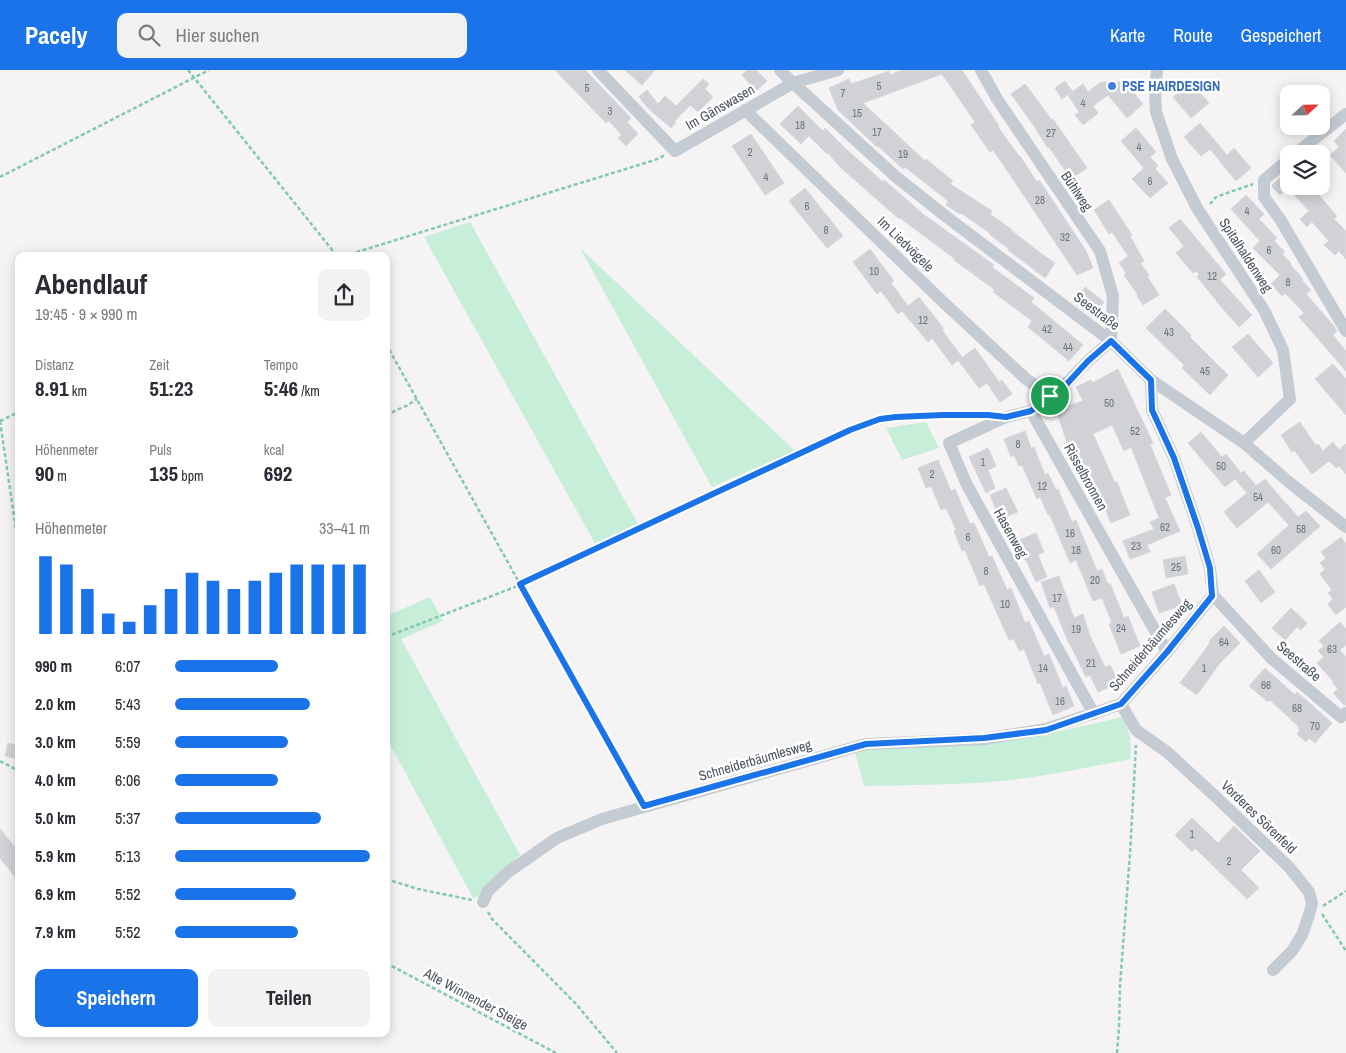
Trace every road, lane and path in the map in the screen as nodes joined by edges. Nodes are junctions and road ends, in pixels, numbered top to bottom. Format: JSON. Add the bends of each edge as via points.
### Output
{"nodes":[{"id":1,"x":188,"y":70,"type":"edge"},
{"id":2,"x":209,"y":70,"type":"edge"},
{"id":3,"x":598,"y":70,"type":"edge"},
{"id":4,"x":780,"y":70,"type":"edge"},
{"id":5,"x":838,"y":70,"type":"edge"},
{"id":6,"x":981,"y":70,"type":"edge"},
{"id":7,"x":1157,"y":70,"type":"edge"},
{"id":8,"x":194,"y":78,"type":"junction"},
{"id":9,"x":793,"y":83,"type":"junction"},
{"id":10,"x":745,"y":110,"type":"junction"},
{"id":11,"x":1346,"y":114,"type":"edge"},
{"id":12,"x":1306,"y":145,"type":"edge"},
{"id":13,"x":674,"y":150,"type":"junction"},
{"id":14,"x":1280,"y":167,"type":"edge"},
{"id":15,"x":0,"y":177,"type":"edge"},
{"id":16,"x":1264,"y":180,"type":"junction"},
{"id":17,"x":1206,"y":208,"type":"dead end"},
{"id":18,"x":334,"y":252,"type":"edge"},
{"id":19,"x":357,"y":252,"type":"edge"},
{"id":20,"x":1346,"y":331,"type":"edge"},
{"id":21,"x":1111,"y":341,"type":"junction"},
{"id":22,"x":390,"y":351,"type":"edge"},
{"id":23,"x":1151,"y":380,"type":"junction"},
{"id":24,"x":1050,"y":396,"type":"junction"},
{"id":25,"x":417,"y":399,"type":"junction"},
{"id":26,"x":1031,"y":411,"type":"junction"},
{"id":27,"x":390,"y":413,"type":"edge"},
{"id":28,"x":15,"y":414,"type":"edge"},
{"id":29,"x":1006,"y":417,"type":"junction"},
{"id":30,"x":0,"y":420,"type":"edge"},
{"id":31,"x":1244,"y":443,"type":"junction"},
{"id":32,"x":15,"y":523,"type":"edge"},
{"id":33,"x":1346,"y":527,"type":"edge"},
{"id":34,"x":520,"y":584,"type":"junction"},
{"id":35,"x":1212,"y":596,"type":"junction"},
{"id":36,"x":390,"y":636,"type":"edge"},
{"id":37,"x":1167,"y":652,"type":"junction"},
{"id":38,"x":1121,"y":704,"type":"junction"},
{"id":39,"x":1094,"y":714,"type":"junction"},
{"id":40,"x":1343,"y":715,"type":"edge"},
{"id":41,"x":1136,"y":730,"type":"junction"},
{"id":42,"x":0,"y":761,"type":"edge"},
{"id":43,"x":15,"y":769,"type":"edge"},
{"id":44,"x":644,"y":806,"type":"junction"},
{"id":45,"x":390,"y":879,"type":"edge"},
{"id":46,"x":1346,"y":891,"type":"edge"},
{"id":47,"x":483,"y":902,"type":"junction"},
{"id":48,"x":1346,"y":951,"type":"edge"},
{"id":49,"x":390,"y":965,"type":"edge"},
{"id":50,"x":1273,"y":970,"type":"dead end"},
{"id":51,"x":556,"y":1053,"type":"edge"},
{"id":52,"x":617,"y":1053,"type":"edge"},
{"id":53,"x":1117,"y":1053,"type":"edge"}],
"edges":[{"from":1,"to":8,"type":"path"},
{"from":2,"to":8,"type":"path"},
{"from":3,"to":13,"type":"street"},
{"from":4,"to":9,"type":"street","name":"Seestraße"},
{"from":5,"to":9,"type":"street","name":"Im Gänswasen"},
{"from":6,"to":21,"type":"street","name":"Bühlweg","via":[[1100,251],[1113,296]]},
{"from":7,"to":31,"type":"street","name":"Spitalhaldenweg","via":[[1154,89],[1156,112],[1172,159],[1197,208],[1264,310],[1283,350],[1290,398]]},
{"from":8,"to":15,"type":"path"},
{"from":8,"to":18,"type":"path"},
{"from":9,"to":10,"type":"street","name":"Im Gänswasen"},
{"from":9,"to":21,"type":"street","name":"Seestraße","via":[[895,176]]},
{"from":10,"to":13,"type":"street","name":"Im Gänswasen"},
{"from":10,"to":24,"type":"street","name":"Im Liedvögele","via":[[1026,379]]},
{"from":11,"to":12,"type":"street"},
{"from":13,"to":19,"type":"path","via":[[655,160]]},
{"from":14,"to":16,"type":"street"},
{"from":16,"to":17,"type":"path","via":[[1216,196]]},
{"from":16,"to":20,"type":"street","via":[[1264,197]]},
{"from":21,"to":23,"type":"street","name":"Seestraße"},
{"from":21,"to":24,"type":"street","via":[[1064,387]]},
{"from":22,"to":25,"type":"path"},
{"from":23,"to":31,"type":"street"},
{"from":23,"to":35,"type":"street","via":[[1152,410],[1174,458],[1198,528],[1210,568]]},
{"from":24,"to":26,"type":"street"},
{"from":25,"to":27,"type":"path"},
{"from":25,"to":34,"type":"path"},
{"from":26,"to":29,"type":"street","name":"Hasenweg"},
{"from":26,"to":37,"type":"street","name":"Risselbronnen"},
{"from":28,"to":30,"type":"path"},
{"from":29,"to":34,"type":"path","via":[[943,415],[880,419]]},
{"from":29,"to":39,"type":"street","name":"Hasenweg","via":[[949,444],[967,485]]},
{"from":30,"to":32,"type":"path"},
{"from":31,"to":33,"type":"street"},
{"from":34,"to":36,"type":"path"},
{"from":34,"to":44,"type":"path"},
{"from":35,"to":37,"type":"street","name":"Schneiderbäumlesweg"},
{"from":35,"to":40,"type":"street","name":"Seestraße","via":[[1271,658]]},
{"from":37,"to":38,"type":"street","name":"Schneiderbäumlesweg"},
{"from":38,"to":39,"type":"street","name":"Schneiderbäumlesweg"},
{"from":38,"to":41,"type":"street","name":"Vorderes Sörenfeld"},
{"from":39,"to":44,"type":"street","name":"Schneiderbäumlesweg","via":[[1046,730],[984,738],[866,744]]},
{"from":41,"to":50,"type":"street","name":"Vorderes Sörenfeld","via":[[1167,752],[1215,796],[1289,867],[1309,892],[1312,903],[1302,935],[1292,951]]},
{"from":41,"to":53,"type":"path"},
{"from":42,"to":43,"type":"path"},
{"from":44,"to":47,"type":"street","name":"Schneiderbäumlesweg","via":[[558,838],[508,872],[488,891]]},
{"from":45,"to":47,"type":"path","via":[[418,889]]},
{"from":46,"to":48,"type":"path","via":[[1319,908]]},
{"from":47,"to":52,"type":"path","via":[[492,918],[577,1005]]},
{"from":49,"to":51,"type":"path","name":"Alte Winnender Steige"}]}
